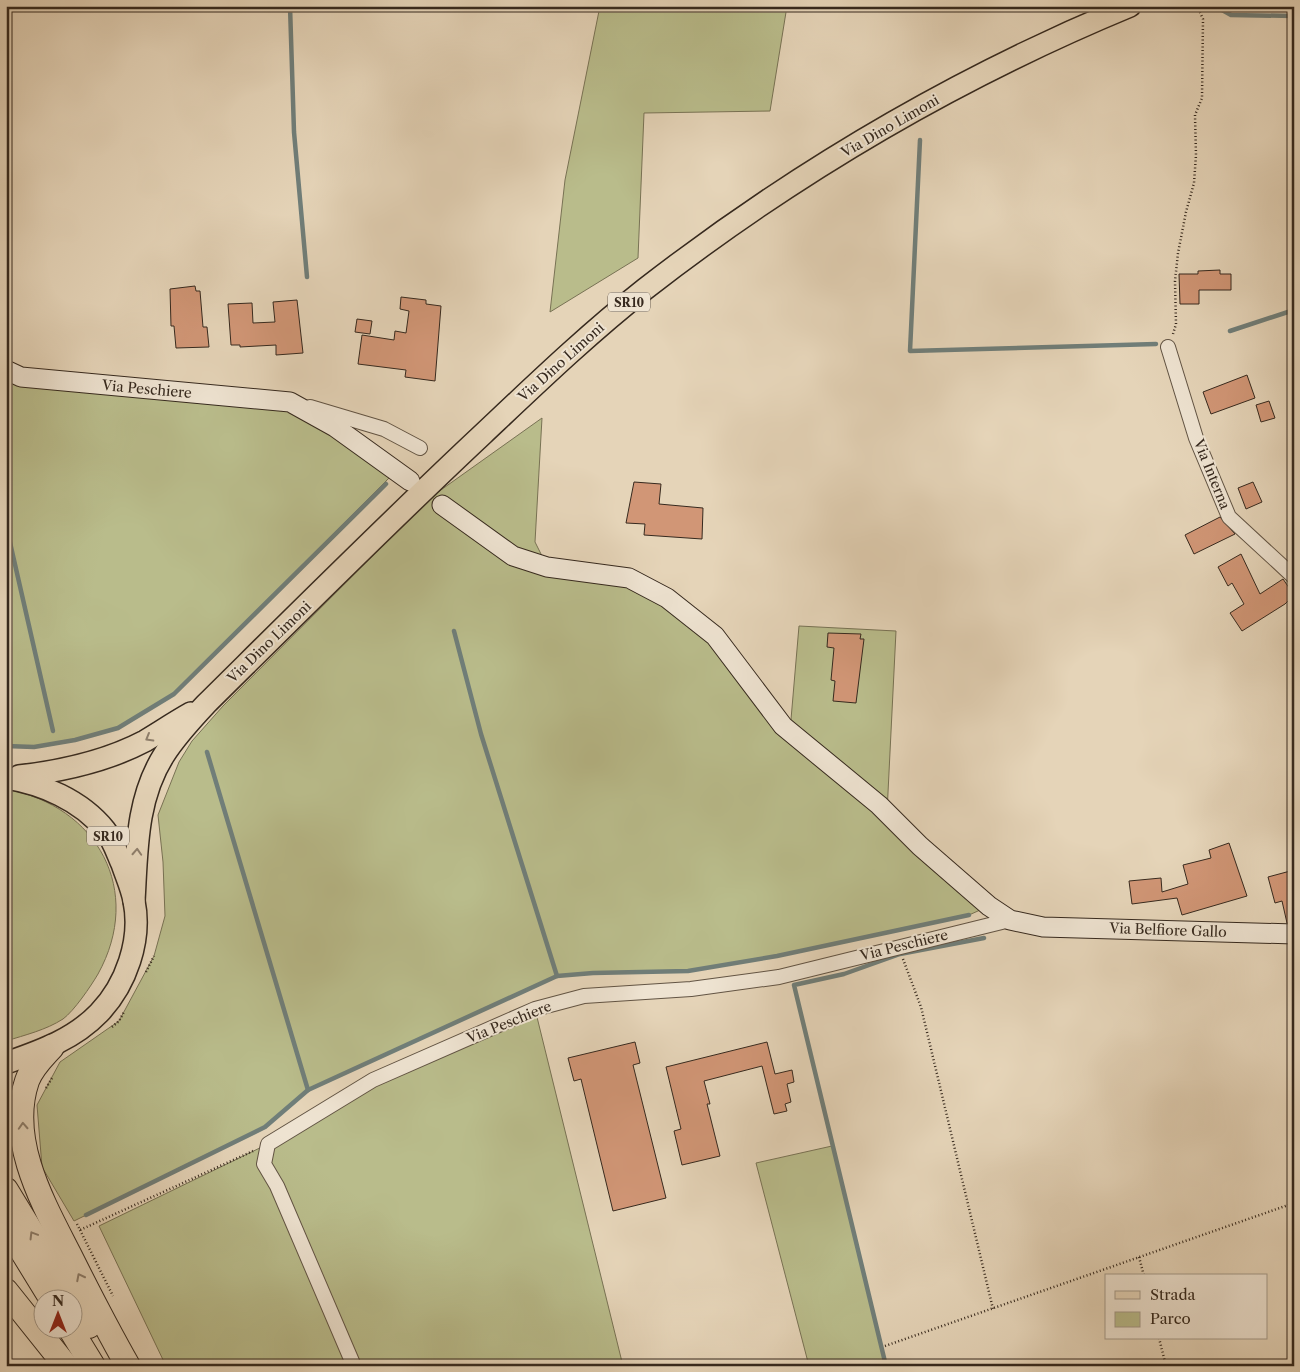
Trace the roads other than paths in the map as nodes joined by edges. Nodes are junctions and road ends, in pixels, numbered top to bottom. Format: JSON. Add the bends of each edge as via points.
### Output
{"nodes":[{"id":1,"x":1130,"y":6,"type":"edge"},
{"id":2,"x":1168,"y":347,"type":"road end"},
{"id":3,"x":6,"y":370,"type":"edge"},
{"id":4,"x":290,"y":402,"type":"junction"},
{"id":5,"x":420,"y":448,"type":"dead end"},
{"id":6,"x":410,"y":481,"type":"dead end"},
{"id":7,"x":442,"y":504,"type":"dead end"},
{"id":8,"x":1294,"y":577,"type":"edge"},
{"id":9,"x":206,"y":704,"type":"junction"},
{"id":10,"x":6,"y":777,"type":"edge"},
{"id":11,"x":134,"y":901,"type":"junction"},
{"id":12,"x":1010,"y":920,"type":"junction"},
{"id":13,"x":1043,"y":927,"type":"joint"},
{"id":14,"x":1294,"y":934,"type":"edge"},
{"id":15,"x":52,"y":1047,"type":"junction"},
{"id":16,"x":6,"y":1063,"type":"edge"},
{"id":17,"x":6,"y":1190,"type":"edge"},
{"id":18,"x":6,"y":1225,"type":"edge"},
{"id":19,"x":6,"y":1290,"type":"edge"},
{"id":20,"x":46,"y":1290,"type":"edge"},
{"id":21,"x":77,"y":1340,"type":"edge"},
{"id":22,"x":66,"y":1366,"type":"edge"},
{"id":23,"x":93,"y":1366,"type":"edge"},
{"id":24,"x":114,"y":1366,"type":"edge"},
{"id":25,"x":128,"y":1366,"type":"edge"},
{"id":26,"x":354,"y":1366,"type":"edge"}],
"edges":[{"from":1,"to":9,"type":"main road","name":"Via Dino Limoni","number":"SR10","via":[[967,82],[850,148],[737,223],[645,290],[472,444]]},
{"from":2,"to":8,"type":"street","name":"Via Interna","via":[[1196,438],[1229,517]]},
{"from":3,"to":4,"type":"street","name":"Via Peschiere","via":[[20,377]]},
{"from":4,"to":5,"type":"street","name":"Via Peschiere","via":[[384,429]]},
{"from":4,"to":6,"type":"street","name":"Via Peschiere","via":[[335,428]]},
{"from":7,"to":12,"type":"street","name":"Via Peschiere","via":[[513,556],[547,566],[629,578],[667,598],[714,636],[783,726]]},
{"from":9,"to":10,"type":"main road","number":"SR10","one_way":true,"via":[[144,741],[106,757],[45,773]]},
{"from":11,"to":9,"type":"main road","number":"SR10","one_way":true,"via":[[138,825],[144,798],[164,756]]},
{"from":10,"to":11,"type":"main road","number":"SR10","via":[[50,790],[93,818],[115,847]]},
{"from":11,"to":15,"type":"main road","number":"SR10","via":[[133,951],[116,992],[99,1014]]},
{"from":12,"to":13,"type":"street","name":"Via Peschiere"},
{"from":12,"to":26,"type":"street","name":"Via Peschiere","via":[[779,977],[691,990],[584,996],[535,1008],[373,1080],[268,1144],[264,1164],[277,1186]]},
{"from":13,"to":14,"type":"street","name":"Via Belfiore Gallo"},
{"from":15,"to":16,"type":"main road","number":"SR10"},
{"from":25,"to":15,"type":"highway","one_way":true,"via":[[93,1302],[30,1170],[24,1137],[24,1099],[28,1080],[37,1063]]},
{"from":24,"to":17,"type":"highway","one_way":true},
{"from":18,"to":20,"type":"highway"},
{"from":19,"to":22,"type":"highway"},
{"from":21,"to":23,"type":"highway"}]}
